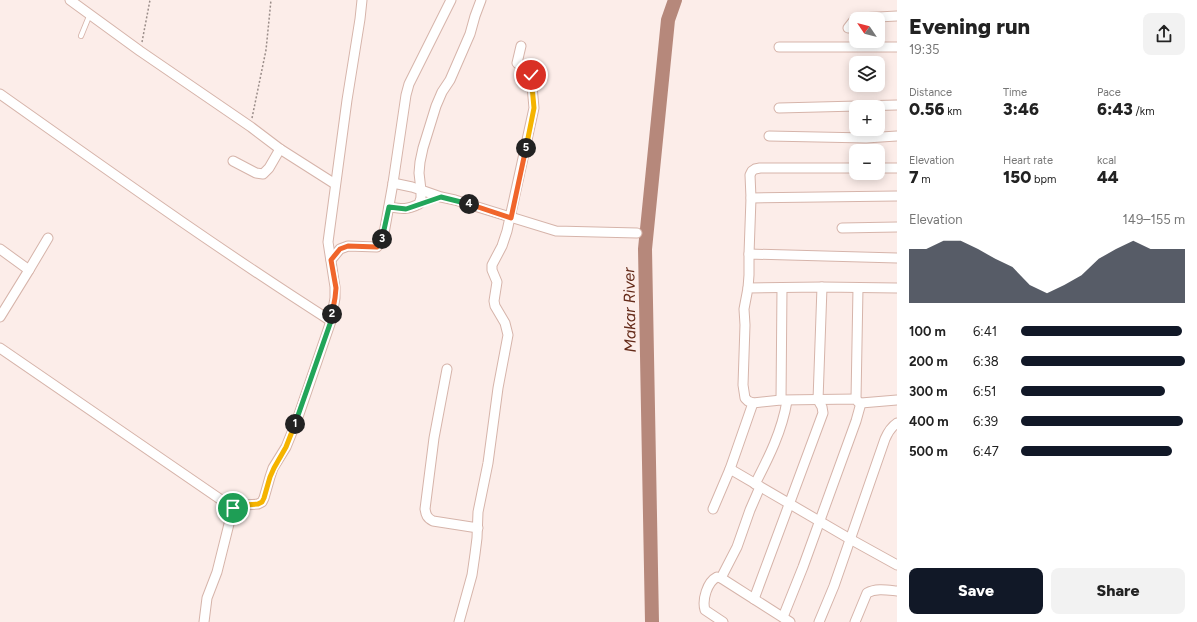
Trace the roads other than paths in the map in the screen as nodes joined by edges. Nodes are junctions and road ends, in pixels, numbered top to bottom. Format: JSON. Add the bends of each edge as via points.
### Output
{"nodes":[{"id":1,"x":70,"y":0,"type":"edge"},
{"id":2,"x":362,"y":0,"type":"edge"},
{"id":3,"x":451,"y":0,"type":"edge"},
{"id":4,"x":481,"y":0,"type":"edge"},
{"id":5,"x":90,"y":14,"type":"junction"},
{"id":6,"x":897,"y":16,"type":"edge"},
{"id":7,"x":848,"y":28,"type":"dead end"},
{"id":8,"x":81,"y":36,"type":"dead end"},
{"id":9,"x":521,"y":46,"type":"dead end"},
{"id":10,"x":779,"y":47,"type":"dead end"},
{"id":11,"x":897,"y":47,"type":"edge"},
{"id":12,"x":0,"y":94,"type":"edge"},
{"id":13,"x":897,"y":105,"type":"edge"},
{"id":14,"x":779,"y":108,"type":"dead end"},
{"id":15,"x":769,"y":136,"type":"dead end"},
{"id":16,"x":897,"y":136,"type":"edge"},
{"id":17,"x":280,"y":149,"type":"junction"},
{"id":18,"x":233,"y":161,"type":"dead end"},
{"id":19,"x":849,"y":168,"type":"edge"},
{"id":20,"x":885,"y":168,"type":"edge"},
{"id":21,"x":897,"y":168,"type":"edge"},
{"id":22,"x":393,"y":183,"type":"junction"},
{"id":23,"x":336,"y":184,"type":"junction"},
{"id":24,"x":421,"y":190,"type":"junction"},
{"id":25,"x":897,"y":196,"type":"edge"},
{"id":26,"x":441,"y":197,"type":"junction"},
{"id":27,"x":751,"y":198,"type":"junction"},
{"id":28,"x":419,"y":204,"type":"junction"},
{"id":29,"x":389,"y":207,"type":"junction"},
{"id":30,"x":511,"y":218,"type":"junction"},
{"id":31,"x":897,"y":227,"type":"edge"},
{"id":32,"x":842,"y":228,"type":"dead end"},
{"id":33,"x":637,"y":234,"type":"dead end"},
{"id":34,"x":48,"y":238,"type":"dead end"},
{"id":35,"x":328,"y":242,"type":"junction"},
{"id":36,"x":0,"y":249,"type":"edge"},
{"id":37,"x":340,"y":249,"type":"junction"},
{"id":38,"x":749,"y":254,"type":"junction"},
{"id":39,"x":897,"y":258,"type":"edge"},
{"id":40,"x":331,"y":260,"type":"junction"},
{"id":41,"x":29,"y":270,"type":"junction"},
{"id":42,"x":822,"y":287,"type":"junction"},
{"id":43,"x":748,"y":288,"type":"junction"},
{"id":44,"x":782,"y":288,"type":"junction"},
{"id":45,"x":858,"y":288,"type":"junction"},
{"id":46,"x":897,"y":288,"type":"edge"},
{"id":47,"x":3,"y":306,"type":"edge"},
{"id":48,"x":0,"y":317,"type":"edge"},
{"id":49,"x":331,"y":321,"type":"junction"},
{"id":50,"x":0,"y":348,"type":"edge"},
{"id":51,"x":447,"y":369,"type":"dead end"},
{"id":52,"x":818,"y":400,"type":"junction"},
{"id":53,"x":897,"y":400,"type":"edge"},
{"id":54,"x":784,"y":401,"type":"junction"},
{"id":55,"x":859,"y":401,"type":"junction"},
{"id":56,"x":753,"y":403,"type":"junction"},
{"id":57,"x":897,"y":422,"type":"edge"},
{"id":58,"x":730,"y":469,"type":"junction"},
{"id":59,"x":758,"y":485,"type":"junction"},
{"id":60,"x":790,"y":504,"type":"junction"},
{"id":61,"x":233,"y":508,"type":"junction"},
{"id":62,"x":713,"y":509,"type":"dead end"},
{"id":63,"x":820,"y":521,"type":"junction"},
{"id":64,"x":478,"y":528,"type":"junction"},
{"id":65,"x":850,"y":539,"type":"junction"},
{"id":66,"x":897,"y":565,"type":"edge"},
{"id":67,"x":721,"y":578,"type":"junction"},
{"id":68,"x":897,"y":591,"type":"edge"},
{"id":69,"x":754,"y":599,"type":"junction"},
{"id":70,"x":709,"y":613,"type":"junction"},
{"id":71,"x":787,"y":620,"type":"edge"},
{"id":72,"x":204,"y":622,"type":"edge"},
{"id":73,"x":459,"y":622,"type":"edge"},
{"id":74,"x":704,"y":622,"type":"edge"},
{"id":75,"x":723,"y":622,"type":"edge"},
{"id":76,"x":819,"y":622,"type":"edge"},
{"id":77,"x":855,"y":622,"type":"edge"}],
"edges":[{"from":1,"to":5,"type":"street"},
{"from":2,"to":23,"type":"street"},
{"from":3,"to":22,"type":"street","via":[[409,84]]},
{"from":4,"to":24,"type":"street","via":[[470,34],[436,106],[420,162]]},
{"from":5,"to":8,"type":"lane"},
{"from":5,"to":17,"type":"street"},
{"from":6,"to":7,"type":"street","via":[[859,18]]},
{"from":9,"to":30,"type":"street","via":[[517,63],[531,75],[534,108]]},
{"from":10,"to":11,"type":"street"},
{"from":12,"to":49,"type":"street","via":[[283,291]]},
{"from":13,"to":14,"type":"street"},
{"from":15,"to":16,"type":"street"},
{"from":17,"to":18,"type":"street","via":[[263,174]]},
{"from":17,"to":23,"type":"street"},
{"from":19,"to":27,"type":"street","via":[[756,169],[750,175]]},
{"from":20,"to":21,"type":"street"},
{"from":22,"to":24,"type":"street"},
{"from":22,"to":29,"type":"street"},
{"from":23,"to":35,"type":"street"},
{"from":24,"to":26,"type":"street"},
{"from":24,"to":28,"type":"street"},
{"from":25,"to":27,"type":"street"},
{"from":26,"to":28,"type":"street"},
{"from":26,"to":30,"type":"street"},
{"from":27,"to":38,"type":"street"},
{"from":28,"to":29,"type":"street","via":[[406,209]]},
{"from":29,"to":37,"type":"street","via":[[383,239],[377,247],[348,246]]},
{"from":30,"to":33,"type":"street","via":[[556,231]]},
{"from":30,"to":64,"type":"street","via":[[502,246],[492,265],[497,282],[495,306],[505,323],[508,335],[478,512]]},
{"from":31,"to":32,"type":"street"},
{"from":34,"to":41,"type":"street"},
{"from":35,"to":37,"type":"street"},
{"from":35,"to":40,"type":"street"},
{"from":36,"to":41,"type":"street"},
{"from":37,"to":40,"type":"street"},
{"from":38,"to":39,"type":"street"},
{"from":38,"to":43,"type":"street"},
{"from":40,"to":49,"type":"street","via":[[336,288]]},
{"from":41,"to":47,"type":"street"},
{"from":42,"to":44,"type":"street"},
{"from":42,"to":45,"type":"street"},
{"from":42,"to":52,"type":"street"},
{"from":43,"to":44,"type":"street"},
{"from":43,"to":56,"type":"street","via":[[744,303],[743,385],[745,398]]},
{"from":44,"to":54,"type":"street"},
{"from":45,"to":46,"type":"street"},
{"from":45,"to":55,"type":"street"},
{"from":47,"to":48,"type":"street"},
{"from":49,"to":61,"type":"street","via":[[297,420],[270,477],[262,502]]},
{"from":50,"to":61,"type":"street"},
{"from":51,"to":64,"type":"street","via":[[434,438],[426,516],[433,521]]},
{"from":52,"to":54,"type":"street"},
{"from":52,"to":55,"type":"street"},
{"from":52,"to":60,"type":"street","via":[[823,413]]},
{"from":53,"to":55,"type":"street"},
{"from":54,"to":56,"type":"street"},
{"from":54,"to":59,"type":"street","via":[[784,416],[780,430]]},
{"from":55,"to":63,"type":"street","via":[[856,420]]},
{"from":56,"to":58,"type":"street"},
{"from":57,"to":65,"type":"street","via":[[885,439]]},
{"from":58,"to":59,"type":"street"},
{"from":58,"to":62,"type":"street"},
{"from":59,"to":60,"type":"street"},
{"from":59,"to":67,"type":"street","via":[[737,547]]},
{"from":60,"to":63,"type":"street"},
{"from":60,"to":69,"type":"street"},
{"from":61,"to":72,"type":"street","via":[[208,598]]},
{"from":63,"to":65,"type":"street"},
{"from":63,"to":71,"type":"street"},
{"from":64,"to":73,"type":"street","via":[[472,575]]},
{"from":65,"to":66,"type":"street"},
{"from":65,"to":76,"type":"street"},
{"from":67,"to":69,"type":"street"},
{"from":67,"to":70,"type":"street","via":[[711,581],[705,597],[705,610]]},
{"from":68,"to":77,"type":"street","via":[[871,590],[867,593]]},
{"from":69,"to":71,"type":"street"},
{"from":70,"to":74,"type":"street"},
{"from":70,"to":75,"type":"street"}]}
